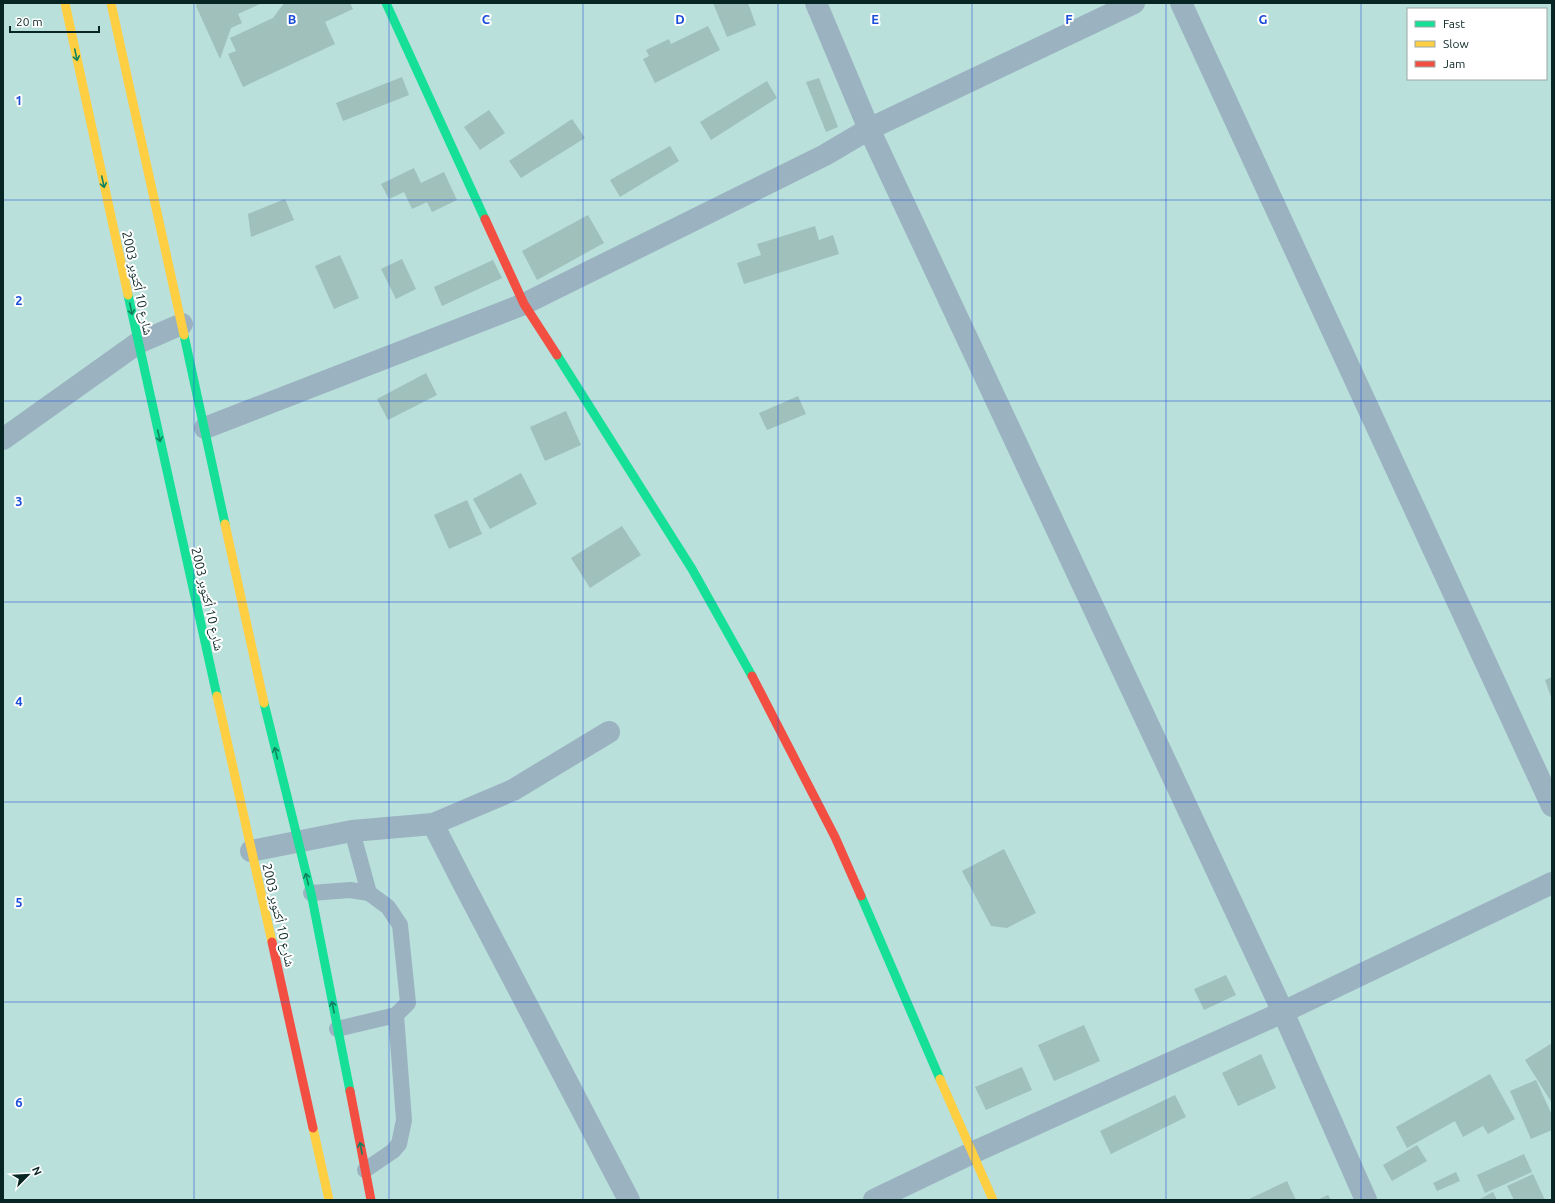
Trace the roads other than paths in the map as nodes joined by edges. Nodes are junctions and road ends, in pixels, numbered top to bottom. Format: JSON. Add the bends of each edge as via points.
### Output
{"nodes":[{"id":1,"x":65,"y":3,"type":"edge"},
{"id":2,"x":111,"y":3,"type":"edge"},
{"id":3,"x":386,"y":3,"type":"edge"},
{"id":4,"x":816,"y":3,"type":"edge"},
{"id":5,"x":1134,"y":3,"type":"edge"},
{"id":6,"x":1181,"y":3,"type":"edge"},
{"id":7,"x":869,"y":129,"type":"junction"},
{"id":8,"x":524,"y":304,"type":"junction"},
{"id":9,"x":182,"y":324,"type":"junction"},
{"id":10,"x":138,"y":343,"type":"junction"},
{"id":11,"x":205,"y":428,"type":"junction"},
{"id":12,"x":3,"y":439,"type":"edge"},
{"id":13,"x":609,"y":732,"type":"dead end"},
{"id":14,"x":1552,"y":806,"type":"edge"},
{"id":15,"x":433,"y":824,"type":"junction"},
{"id":16,"x":352,"y":831,"type":"junction"},
{"id":17,"x":298,"y":841,"type":"junction"},
{"id":18,"x":251,"y":851,"type":"junction"},
{"id":19,"x":1552,"y":883,"type":"edge"},
{"id":20,"x":310,"y":893,"type":"junction"},
{"id":21,"x":369,"y":893,"type":"junction"},
{"id":22,"x":1283,"y":1012,"type":"junction"},
{"id":23,"x":396,"y":1015,"type":"junction"},
{"id":24,"x":337,"y":1028,"type":"junction"},
{"id":25,"x":972,"y":1154,"type":"junction"},
{"id":26,"x":365,"y":1170,"type":"junction"},
{"id":27,"x":329,"y":1200,"type":"edge"},
{"id":28,"x":371,"y":1200,"type":"edge"},
{"id":29,"x":629,"y":1200,"type":"edge"},
{"id":30,"x":874,"y":1200,"type":"edge"},
{"id":31,"x":994,"y":1200,"type":"edge"},
{"id":32,"x":1366,"y":1200,"type":"edge"}],
"edges":[{"from":1,"to":10,"type":"main road","name":"شارع 10 أكتوبر 2003","one_way":true},
{"from":2,"to":9,"type":"main road"},
{"from":3,"to":8,"type":"main road"},
{"from":4,"to":7,"type":"street"},
{"from":5,"to":7,"type":"street"},
{"from":6,"to":14,"type":"street"},
{"from":7,"to":8,"type":"street","via":[[825,155]]},
{"from":7,"to":22,"type":"street"},
{"from":8,"to":11,"type":"street"},
{"from":8,"to":25,"type":"main road","via":[[692,569],[749,671],[835,837]]},
{"from":9,"to":10,"type":"street"},
{"from":9,"to":11,"type":"main road"},
{"from":10,"to":12,"type":"street"},
{"from":10,"to":18,"type":"main road","name":"شارع 10 أكتوبر 2003","one_way":true},
{"from":17,"to":11,"type":"main road","one_way":true,"via":[[259,685]]},
{"from":13,"to":15,"type":"street","via":[[513,790]]},
{"from":15,"to":16,"type":"street"},
{"from":15,"to":29,"type":"street"},
{"from":16,"to":17,"type":"street"},
{"from":16,"to":21,"type":"lane"},
{"from":17,"to":18,"type":"street"},
{"from":20,"to":17,"type":"main road","one_way":true},
{"from":18,"to":27,"type":"main road","name":"شارع 10 أكتوبر 2003"},
{"from":19,"to":22,"type":"street"},
{"from":20,"to":21,"type":"lane","via":[[350,890]]},
{"from":24,"to":20,"type":"main road","one_way":true},
{"from":21,"to":23,"type":"lane","via":[[388,907],[400,925],[408,1003]]},
{"from":22,"to":25,"type":"street"},
{"from":22,"to":32,"type":"street"},
{"from":23,"to":24,"type":"lane"},
{"from":23,"to":26,"type":"lane","via":[[404,1120],[399,1144]]},
{"from":26,"to":24,"type":"main road","one_way":true},
{"from":25,"to":30,"type":"street"},
{"from":25,"to":31,"type":"main road"},
{"from":26,"to":28,"type":"main road"}]}
